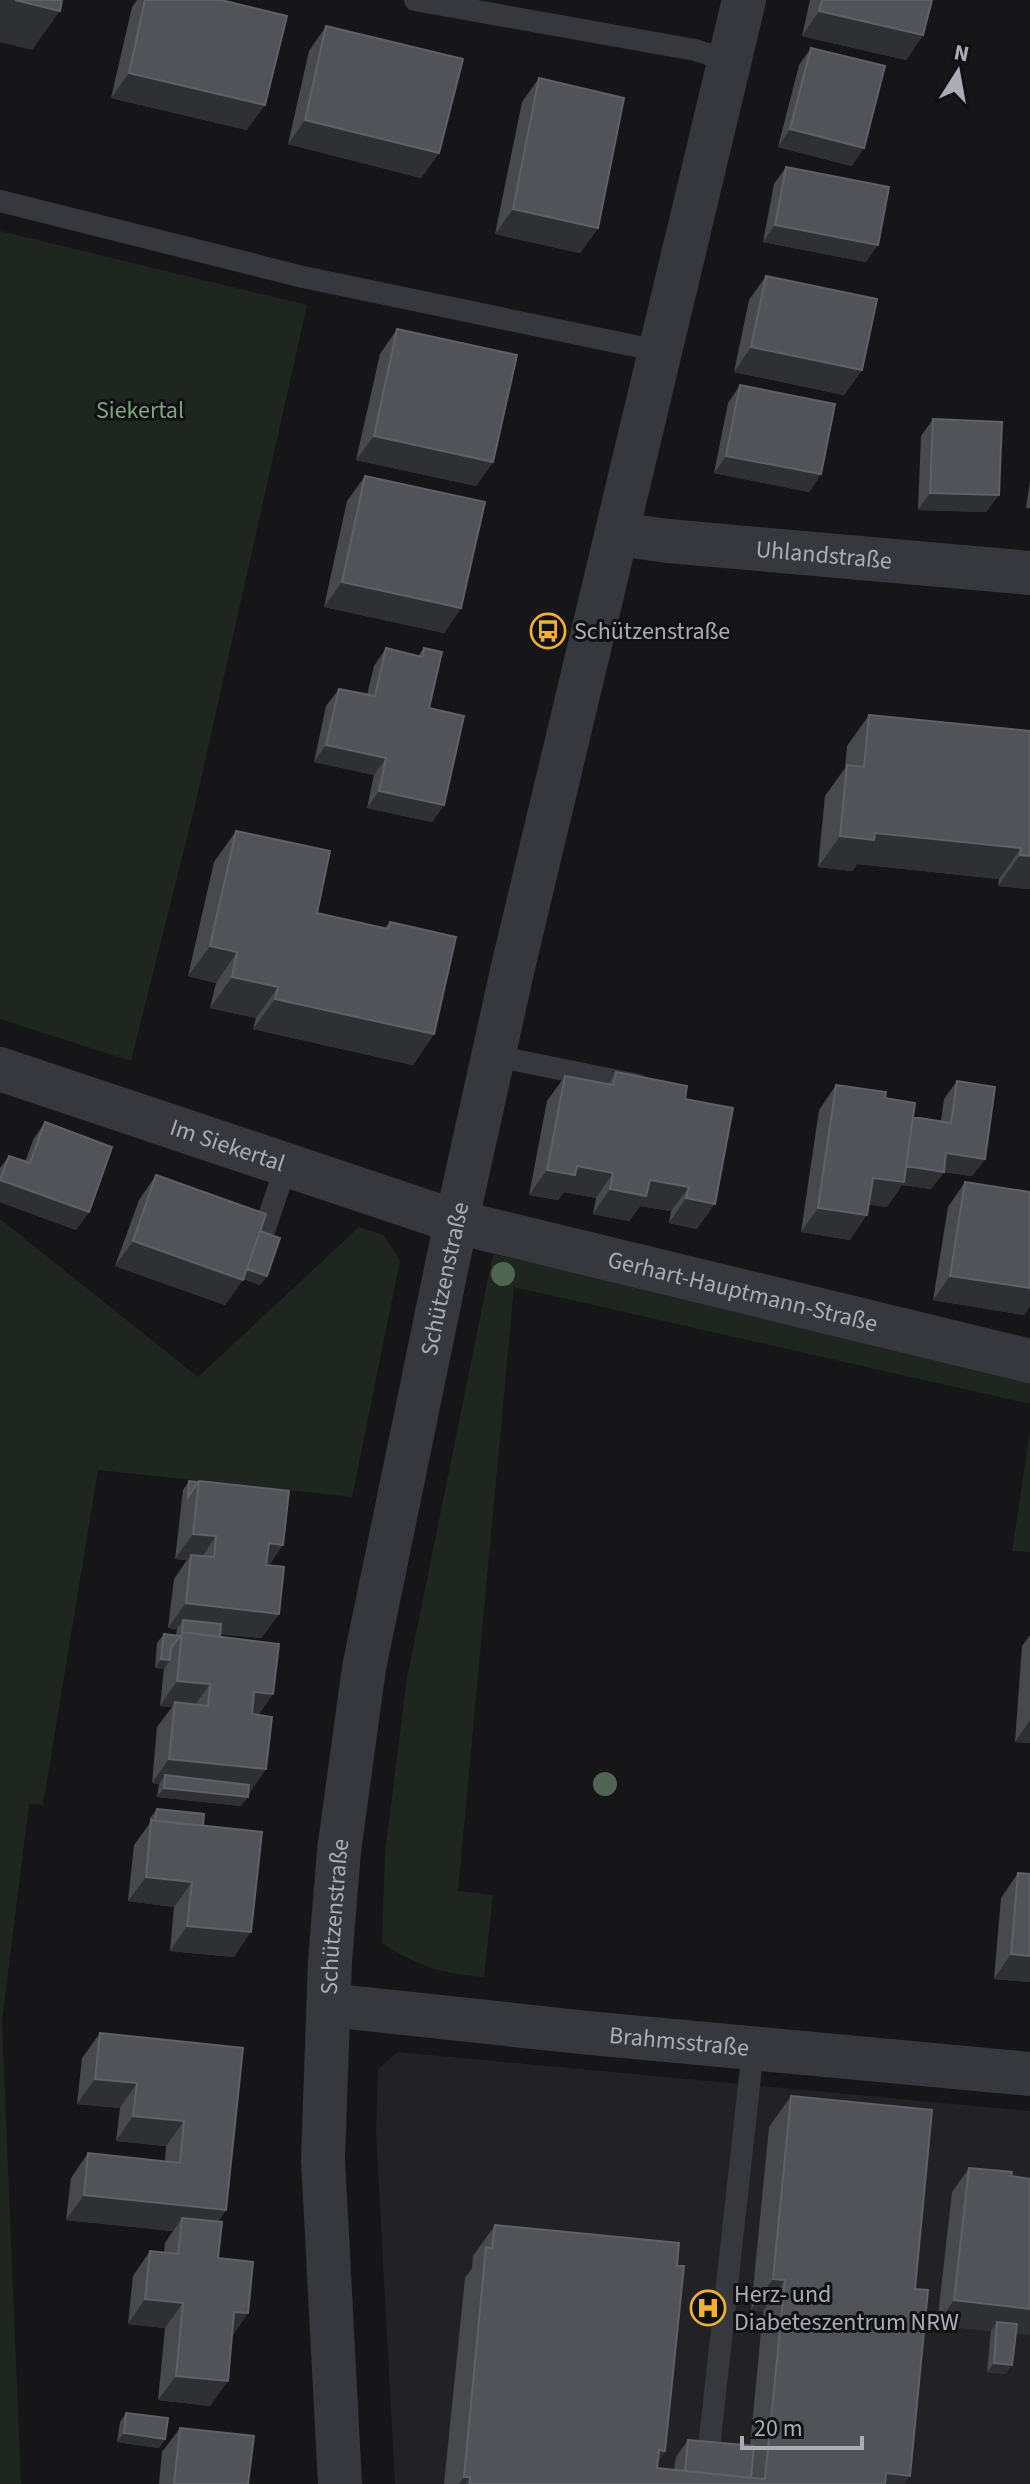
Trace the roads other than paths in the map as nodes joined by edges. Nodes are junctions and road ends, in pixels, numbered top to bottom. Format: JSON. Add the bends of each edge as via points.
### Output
{"nodes":[{"id":1,"x":415,"y":0,"type":"edge"},
{"id":2,"x":744,"y":0,"type":"edge"},
{"id":3,"x":730,"y":61,"type":"junction"},
{"id":4,"x":0,"y":201,"type":"edge"},
{"id":5,"x":659,"y":351,"type":"junction"},
{"id":6,"x":617,"y":534,"type":"junction"},
{"id":7,"x":1030,"y":573,"type":"edge"},
{"id":8,"x":495,"y":1056,"type":"junction"},
{"id":9,"x":0,"y":1069,"type":"edge"},
{"id":10,"x":664,"y":1090,"type":"edge"},
{"id":11,"x":287,"y":1163,"type":"junction"},
{"id":12,"x":457,"y":1222,"type":"junction"},
{"id":13,"x":264,"y":1231,"type":"edge"},
{"id":14,"x":1030,"y":1361,"type":"edge"},
{"id":15,"x":329,"y":2005,"type":"junction"},
{"id":16,"x":753,"y":2049,"type":"junction"},
{"id":17,"x":1030,"y":2074,"type":"edge"},
{"id":18,"x":710,"y":2439,"type":"edge"},
{"id":19,"x":340,"y":2484,"type":"edge"}],
"edges":[{"from":1,"to":3,"type":"lane","via":[[695,50]]},
{"from":2,"to":3,"type":"street","name":"Schützenstraße"},
{"from":3,"to":5,"type":"street","name":"Schützenstraße"},
{"from":4,"to":5,"type":"lane","via":[[303,277]]},
{"from":5,"to":6,"type":"street","name":"Schützenstraße"},
{"from":6,"to":7,"type":"street","name":"Uhlandstraße"},
{"from":6,"to":8,"type":"street","name":"Schützenstraße"},
{"from":8,"to":10,"type":"lane"},
{"from":8,"to":12,"type":"street","name":"Schützenstraße"},
{"from":9,"to":11,"type":"street","name":"Im Siekertal"},
{"from":11,"to":12,"type":"street","name":"Im Siekertal"},
{"from":11,"to":13,"type":"lane"},
{"from":12,"to":14,"type":"street","name":"Gerhart-Hauptmann-Straße"},
{"from":12,"to":15,"type":"street","name":"Schützenstraße","via":[[364,1668],[339,1851]]},
{"from":15,"to":16,"type":"street","name":"Brahmsstraße"},
{"from":15,"to":19,"type":"street","name":"Schützenstraße","via":[[323,2159]]},
{"from":16,"to":17,"type":"street","name":"Brahmsstraße"},
{"from":16,"to":18,"type":"lane"}]}
